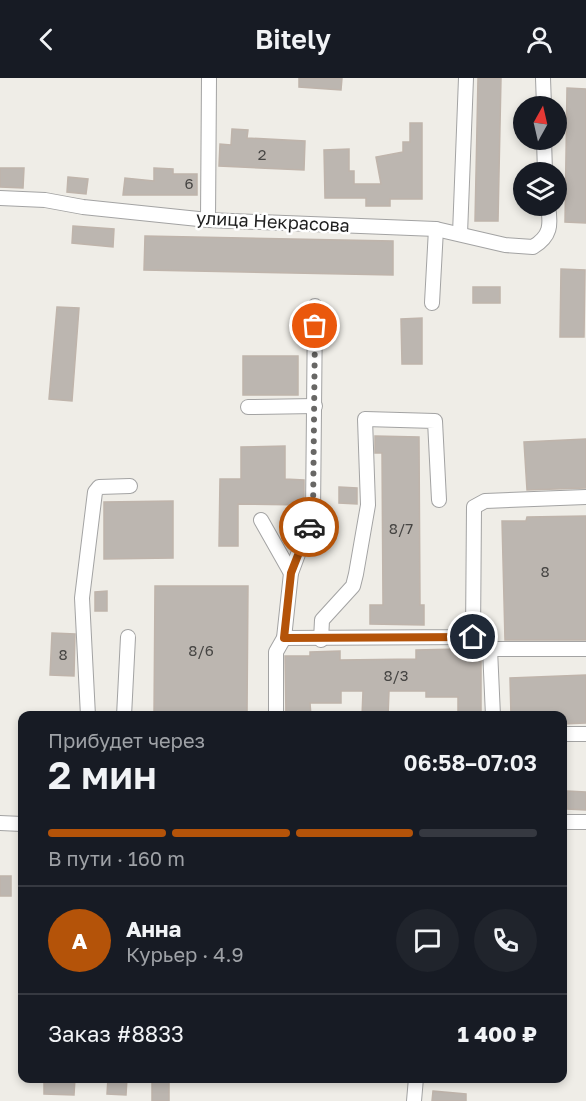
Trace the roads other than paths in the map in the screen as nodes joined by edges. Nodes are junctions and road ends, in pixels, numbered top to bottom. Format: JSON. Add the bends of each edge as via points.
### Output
{"nodes":[{"id":1,"x":208,"y":78,"type":"edge"},
{"id":2,"x":466,"y":78,"type":"edge"},
{"id":3,"x":543,"y":78,"type":"edge"},
{"id":4,"x":544,"y":96,"type":"edge"},
{"id":5,"x":0,"y":198,"type":"edge"},
{"id":6,"x":550,"y":216,"type":"edge"},
{"id":7,"x":208,"y":220,"type":"junction"},
{"id":8,"x":436,"y":229,"type":"junction"},
{"id":9,"x":460,"y":234,"type":"junction"},
{"id":10,"x":432,"y":303,"type":"dead end"},
{"id":11,"x":315,"y":306,"type":"dead end"},
{"id":12,"x":315,"y":406,"type":"junction"},
{"id":13,"x":248,"y":407,"type":"dead end"},
{"id":14,"x":130,"y":486,"type":"dead end"},
{"id":15,"x":586,"y":497,"type":"edge"},
{"id":16,"x":439,"y":500,"type":"dead end"},
{"id":17,"x":261,"y":520,"type":"dead end"},
{"id":18,"x":291,"y":573,"type":"junction"},
{"id":19,"x":128,"y":637,"type":"dead end"},
{"id":20,"x":473,"y":637,"type":"junction"},
{"id":21,"x":284,"y":638,"type":"junction"},
{"id":22,"x":321,"y":639,"type":"junction"},
{"id":23,"x":586,"y":648,"type":"edge"},
{"id":24,"x":490,"y":649,"type":"junction"},
{"id":25,"x":88,"y":711,"type":"edge"},
{"id":26,"x":124,"y":711,"type":"edge"},
{"id":27,"x":276,"y":711,"type":"edge"},
{"id":28,"x":493,"y":711,"type":"edge"},
{"id":29,"x":567,"y":734,"type":"edge"},
{"id":30,"x":586,"y":734,"type":"edge"},
{"id":31,"x":567,"y":822,"type":"edge"},
{"id":32,"x":586,"y":822,"type":"edge"},
{"id":33,"x":0,"y":823,"type":"edge"},
{"id":34,"x":18,"y":824,"type":"edge"},
{"id":35,"x":416,"y":1083,"type":"edge"},
{"id":36,"x":414,"y":1101,"type":"edge"}],
"edges":[{"from":1,"to":7,"type":"street"},
{"from":2,"to":9,"type":"street"},
{"from":3,"to":4,"type":"street"},
{"from":5,"to":7,"type":"street","name":"улица Некрасова"},
{"from":6,"to":9,"type":"street","name":"улица Некрасова","via":[[551,224],[543,241],[533,247]]},
{"from":7,"to":8,"type":"street","name":"улица Некрасова"},
{"from":8,"to":9,"type":"street","name":"улица Некрасова"},
{"from":8,"to":10,"type":"street"},
{"from":11,"to":12,"type":"street"},
{"from":12,"to":13,"type":"street"},
{"from":12,"to":18,"type":"street","via":[[313,514]]},
{"from":14,"to":25,"type":"street","via":[[99,487],[94,492],[82,598]]},
{"from":15,"to":20,"type":"street","via":[[485,501],[474,507]]},
{"from":16,"to":22,"type":"street","via":[[435,421],[366,419],[368,505],[356,574],[353,586],[322,620]]},
{"from":17,"to":18,"type":"street"},
{"from":18,"to":21,"type":"street"},
{"from":19,"to":26,"type":"street"},
{"from":20,"to":22,"type":"street"},
{"from":20,"to":24,"type":"street"},
{"from":21,"to":22,"type":"street"},
{"from":21,"to":27,"type":"street","via":[[276,652]]},
{"from":23,"to":24,"type":"street"},
{"from":24,"to":28,"type":"street"},
{"from":29,"to":30,"type":"street"},
{"from":31,"to":32,"type":"street"},
{"from":33,"to":34,"type":"street"},
{"from":35,"to":36,"type":"street"}]}
